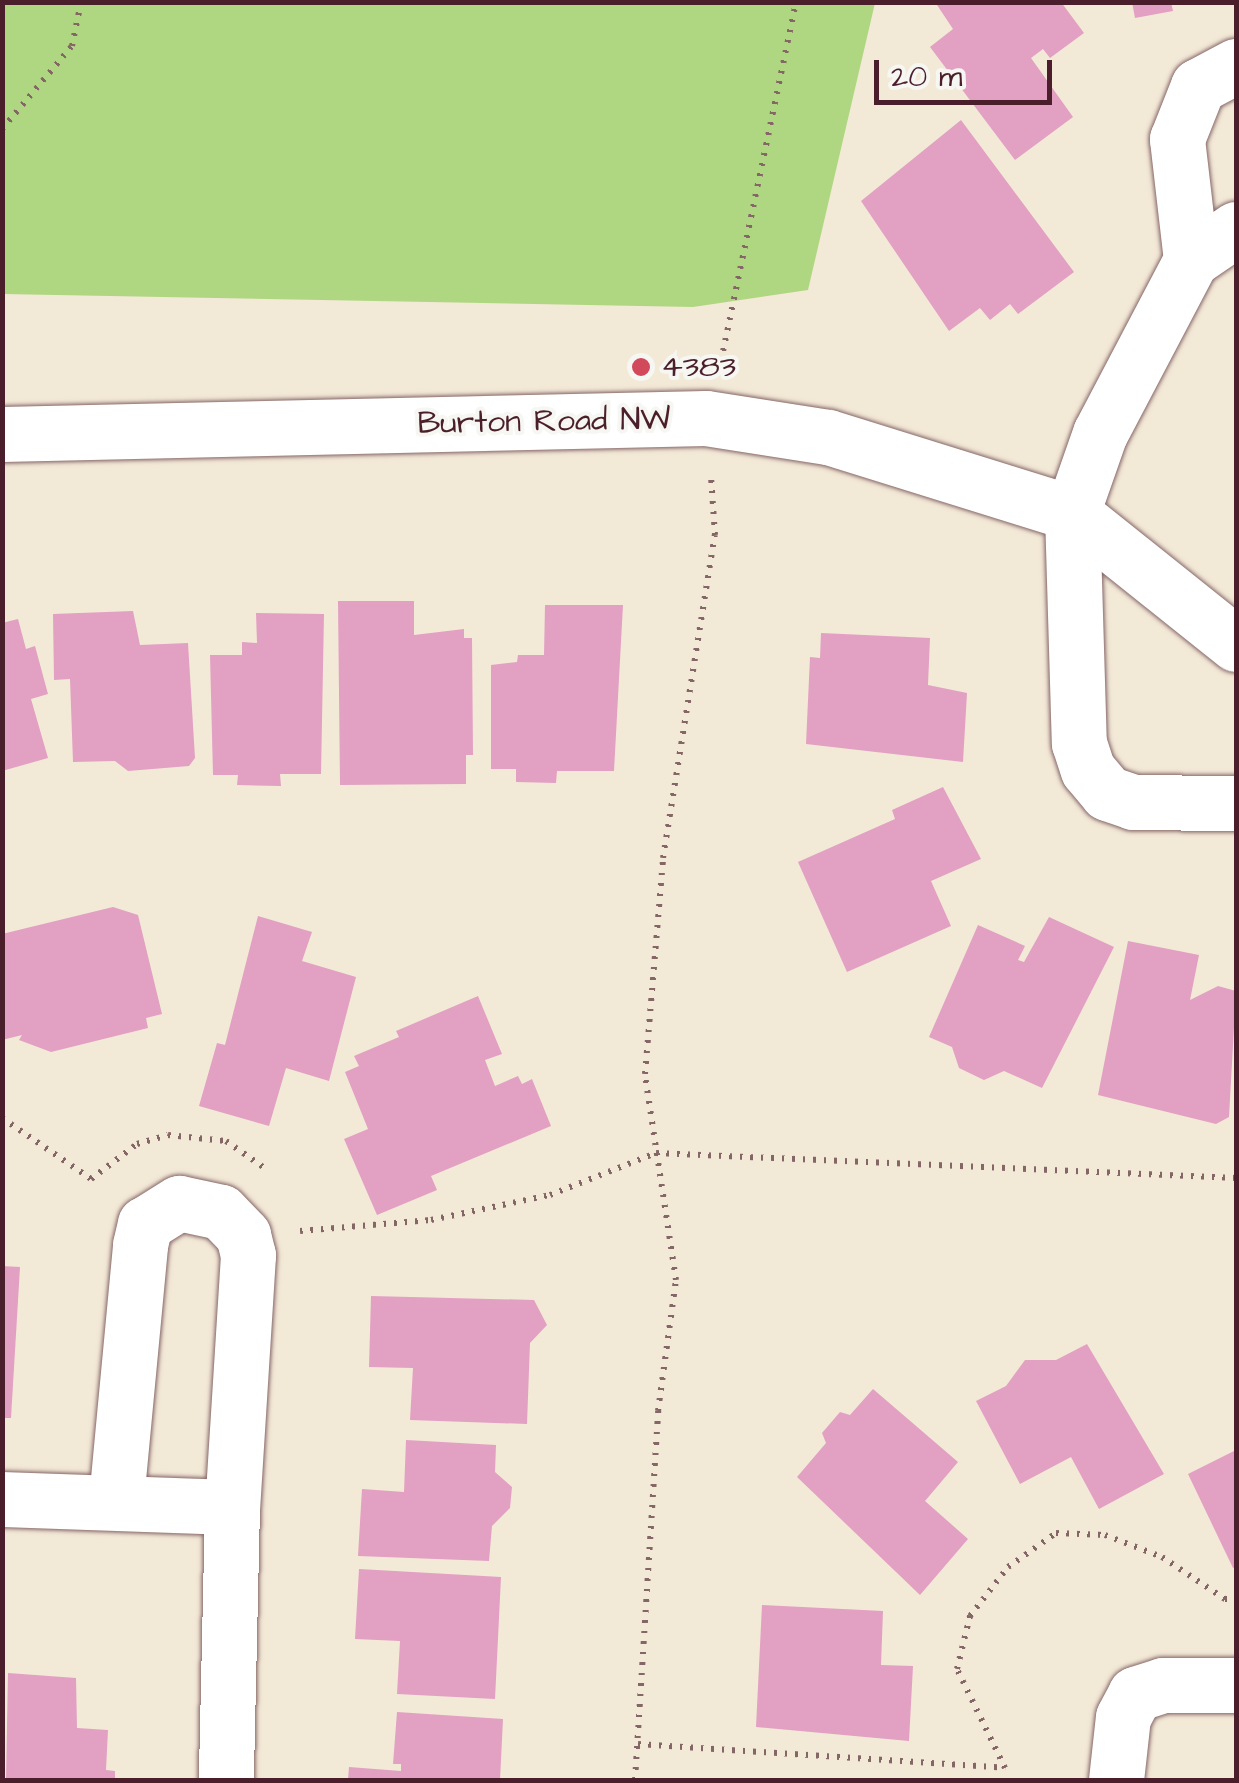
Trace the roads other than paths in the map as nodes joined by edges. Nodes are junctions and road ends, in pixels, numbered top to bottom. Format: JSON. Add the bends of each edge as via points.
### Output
{"nodes":[{"id":1,"x":1236,"y":66,"type":"edge"},
{"id":2,"x":1236,"y":229,"type":"edge"},
{"id":3,"x":1191,"y":260,"type":"junction"},
{"id":4,"x":2,"y":434,"type":"edge"},
{"id":5,"x":1072,"y":513,"type":"junction"},
{"id":6,"x":1236,"y":644,"type":"edge"},
{"id":7,"x":1236,"y":802,"type":"edge"},
{"id":8,"x":2,"y":1499,"type":"edge"},
{"id":9,"x":116,"y":1500,"type":"junction"},
{"id":10,"x":232,"y":1508,"type":"junction"},
{"id":11,"x":1236,"y":1686,"type":"edge"},
{"id":12,"x":226,"y":1780,"type":"edge"},
{"id":13,"x":1116,"y":1780,"type":"edge"}],
"edges":[{"from":1,"to":3,"type":"street","via":[[1198,86],[1177,139]]},
{"from":2,"to":3,"type":"street"},
{"from":3,"to":5,"type":"street","via":[[1100,434]]},
{"from":4,"to":5,"type":"street","name":"Burton Road NW","via":[[706,418],[828,437]]},
{"from":5,"to":6,"type":"street","name":"Burton Road NW"},
{"from":5,"to":7,"type":"street","via":[[1079,743],[1088,770],[1107,792],[1133,802]]},
{"from":8,"to":9,"type":"street"},
{"from":9,"to":10,"type":"street"},
{"from":9,"to":10,"type":"street","via":[[140,1244],[145,1224],[179,1203],[221,1212],[243,1235],[248,1256]]},
{"from":10,"to":12,"type":"street"},
{"from":11,"to":13,"type":"street","via":[[1163,1685],[1135,1694],[1123,1717]]}]}
